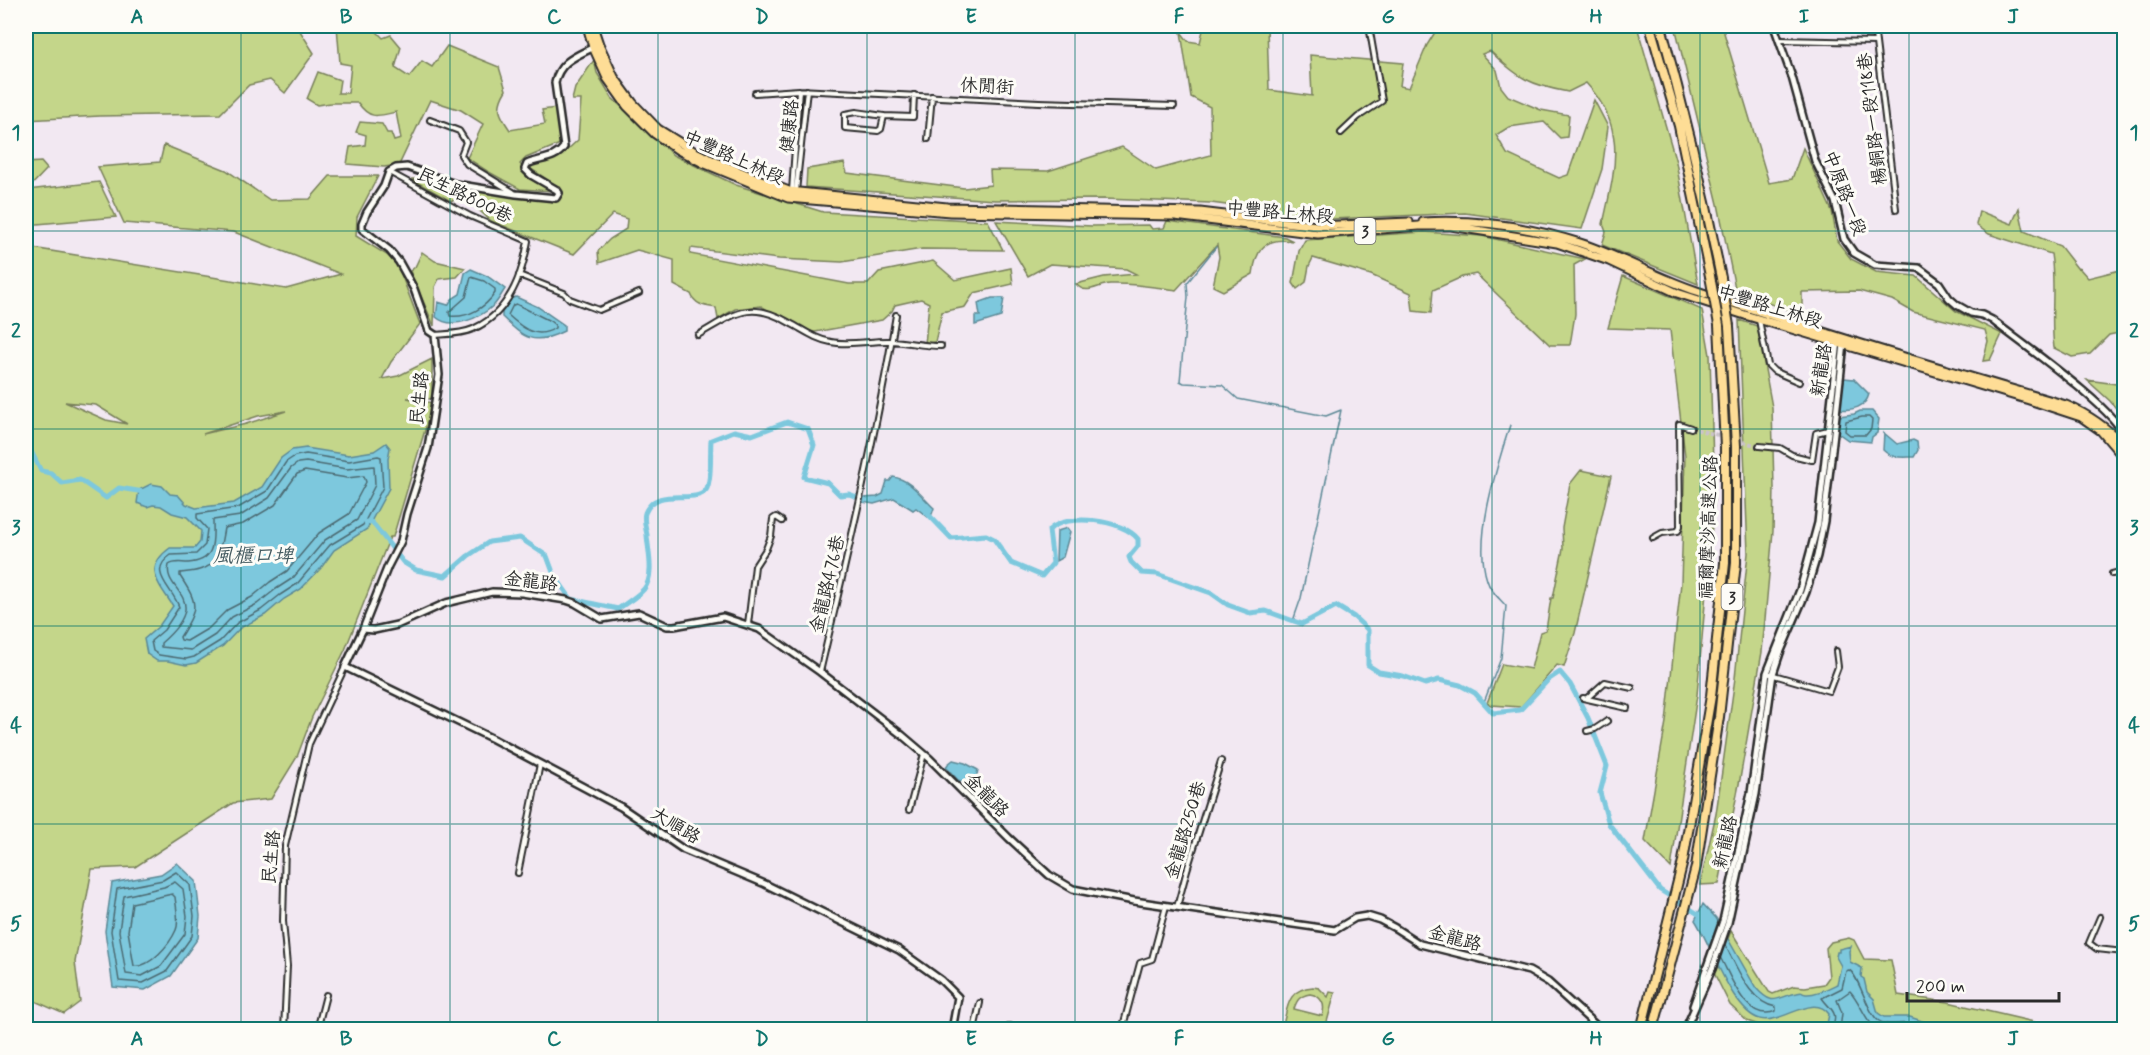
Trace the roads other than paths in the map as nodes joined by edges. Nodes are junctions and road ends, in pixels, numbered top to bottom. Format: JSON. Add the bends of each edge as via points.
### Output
{"nodes":[{"id":1,"x":587,"y":26,"type":"edge"},
{"id":2,"x":593,"y":26,"type":"edge"},
{"id":3,"x":1369,"y":26,"type":"edge"},
{"id":4,"x":1650,"y":26,"type":"edge"},
{"id":5,"x":1661,"y":26,"type":"edge"},
{"id":6,"x":1774,"y":26,"type":"edge"},
{"id":7,"x":1874,"y":26,"type":"edge"},
{"id":8,"x":1779,"y":40,"type":"junction"},
{"id":9,"x":1876,"y":42,"type":"junction"},
{"id":10,"x":596,"y":46,"type":"junction"},
{"id":11,"x":799,"y":90,"type":"junction"},
{"id":12,"x":807,"y":90,"type":"junction"},
{"id":13,"x":755,"y":93,"type":"dead end"},
{"id":14,"x":914,"y":95,"type":"junction"},
{"id":15,"x":932,"y":96,"type":"junction"},
{"id":16,"x":1174,"y":106,"type":"dead end"},
{"id":17,"x":884,"y":116,"type":"junction"},
{"id":18,"x":430,"y":120,"type":"dead end"},
{"id":19,"x":1341,"y":133,"type":"dead end"},
{"id":20,"x":928,"y":139,"type":"dead end"},
{"id":21,"x":389,"y":172,"type":"junction"},
{"id":22,"x":516,"y":194,"type":"junction"},
{"id":23,"x":794,"y":194,"type":"junction"},
{"id":24,"x":1896,"y":208,"type":"dead end"},
{"id":25,"x":519,"y":275,"type":"junction"},
{"id":26,"x":639,"y":293,"type":"dead end"},
{"id":27,"x":897,"y":315,"type":"dead end"},
{"id":28,"x":1759,"y":319,"type":"junction"},
{"id":29,"x":435,"y":335,"type":"junction"},
{"id":30,"x":698,"y":335,"type":"dead end"},
{"id":31,"x":892,"y":341,"type":"junction"},
{"id":32,"x":1840,"y":341,"type":"junction"},
{"id":33,"x":941,"y":346,"type":"dead end"},
{"id":34,"x":1799,"y":382,"type":"dead end"},
{"id":35,"x":1691,"y":428,"type":"dead end"},
{"id":36,"x":1828,"y":430,"type":"junction"},
{"id":37,"x":2124,"y":437,"type":"edge"},
{"id":38,"x":1759,"y":446,"type":"tunnel mouth"},
{"id":39,"x":2124,"y":452,"type":"edge"},
{"id":40,"x":782,"y":521,"type":"dead end"},
{"id":41,"x":1653,"y":538,"type":"dead end"},
{"id":42,"x":2124,"y":571,"type":"edge"},
{"id":43,"x":2112,"y":574,"type":"dead end"},
{"id":44,"x":748,"y":624,"type":"junction"},
{"id":45,"x":363,"y":629,"type":"junction"},
{"id":46,"x":1836,"y":651,"type":"dead end"},
{"id":47,"x":345,"y":667,"type":"junction"},
{"id":48,"x":820,"y":672,"type":"junction"},
{"id":49,"x":1770,"y":674,"type":"junction"},
{"id":50,"x":1632,"y":688,"type":"dead end"},
{"id":51,"x":1627,"y":708,"type":"dead end"},
{"id":52,"x":1607,"y":721,"type":"dead end"},
{"id":53,"x":1587,"y":731,"type":"dead end"},
{"id":54,"x":924,"y":754,"type":"junction"},
{"id":55,"x":1221,"y":761,"type":"dead end"},
{"id":56,"x":540,"y":764,"type":"junction"},
{"id":57,"x":909,"y":810,"type":"dead end"},
{"id":58,"x":518,"y":873,"type":"dead end"},
{"id":59,"x":1166,"y":906,"type":"junction"},
{"id":60,"x":1177,"y":907,"type":"junction"},
{"id":61,"x":2100,"y":917,"type":"dead end"},
{"id":62,"x":2124,"y":952,"type":"edge"},
{"id":63,"x":326,"y":995,"type":"dead end"},
{"id":64,"x":980,"y":1003,"type":"dead end"},
{"id":65,"x":284,"y":1029,"type":"edge"},
{"id":66,"x":317,"y":1029,"type":"edge"},
{"id":67,"x":952,"y":1029,"type":"edge"},
{"id":68,"x":974,"y":1029,"type":"edge"},
{"id":69,"x":1122,"y":1029,"type":"edge"},
{"id":70,"x":1601,"y":1029,"type":"edge"},
{"id":71,"x":1641,"y":1029,"type":"edge"},
{"id":72,"x":1653,"y":1029,"type":"edge"},
{"id":73,"x":1685,"y":1029,"type":"edge"}],
"edges":[{"from":1,"to":10,"type":"main road","number":"3"},
{"from":2,"to":10,"type":"main road","number":"3"},
{"from":3,"to":19,"type":"street","via":[[1382,101]]},
{"from":4,"to":71,"type":"highway","name":"福爾摩沙高速公路","number":"3","bridge":true,"via":[[1679,126],[1719,325],[1725,563],[1711,696],[1683,861]]},
{"from":5,"to":72,"type":"highway","name":"福爾摩沙高速公路","number":"3","bridge":true,"via":[[1704,193],[1729,326],[1736,446],[1736,563],[1719,717],[1696,867]]},
{"from":6,"to":8,"type":"street","name":"中原路一段"},
{"from":7,"to":9,"type":"street","name":"楊銅路一段118巷"},
{"from":8,"to":9,"type":"street"},
{"from":8,"to":37,"type":"street","name":"中原路一段","via":[[1815,161],[1835,201],[1844,239],[1854,253],[1875,265],[1907,266],[1928,273],[1957,305],[1992,320],[2088,394],[2109,414]]},
{"from":9,"to":24,"type":"street","name":"楊銅路一段118巷"},
{"from":10,"to":22,"type":"street","via":[[562,64],[556,76],[564,147],[556,156],[527,164],[525,169],[554,187],[558,196],[554,199]]},
{"from":10,"to":23,"type":"main road","name":"中豐路上林段","number":"3","via":[[611,77],[658,129],[704,160],[768,191]]},
{"from":11,"to":12,"type":"street","name":"休閒街"},
{"from":11,"to":13,"type":"street","name":"休閒街"},
{"from":11,"to":23,"type":"street","name":"健康路"},
{"from":12,"to":14,"type":"street","name":"休閒街"},
{"from":12,"to":23,"type":"street","name":"健康路"},
{"from":14,"to":15,"type":"street","name":"休閒街"},
{"from":14,"to":17,"type":"street","via":[[913,117]]},
{"from":15,"to":16,"type":"street","name":"休閒街"},
{"from":15,"to":20,"type":"street"},
{"from":17,"to":17,"type":"street","via":[[845,114],[845,128],[878,131]]},
{"from":18,"to":22,"type":"street","via":[[459,131],[466,142],[461,155],[466,164]]},
{"from":21,"to":22,"type":"street","via":[[406,167],[455,184]]},
{"from":21,"to":25,"type":"street","name":"民生路800巷","via":[[528,241]]},
{"from":21,"to":29,"type":"street","name":"民生路","via":[[363,219],[362,229],[399,262],[429,331]]},
{"from":23,"to":28,"type":"main road","name":"中豐路上林段","number":"3","via":[[950,212],[1176,216],[1318,234],[1451,226],[1577,248],[1677,293]]},
{"from":23,"to":32,"type":"main road","name":"中豐路上林段","number":"3","via":[[947,207],[1200,212],[1317,226],[1472,222],[1581,243],[1670,282]]},
{"from":25,"to":26,"type":"street","via":[[599,310]]},
{"from":25,"to":29,"type":"street","via":[[511,296],[497,314],[471,331]]},
{"from":27,"to":31,"type":"street","name":"金龍路476巷"},
{"from":28,"to":32,"type":"main road","name":"中豐路上林段","number":"3"},
{"from":28,"to":34,"type":"street","via":[[1768,365]]},
{"from":29,"to":45,"type":"street","name":"民生路","via":[[439,375],[428,448],[401,541]]},
{"from":30,"to":31,"type":"street","via":[[747,310],[767,311],[812,337],[834,343]]},
{"from":31,"to":33,"type":"street"},
{"from":31,"to":48,"type":"street","name":"金龍路476巷","via":[[861,499]]},
{"from":32,"to":36,"type":"street","name":"新龍路"},
{"from":32,"to":39,"type":"main road","name":"中豐路上林段","number":"3","via":[[2081,417]]},
{"from":32,"to":49,"type":"street","name":"新龍路","via":[[1824,520],[1817,556],[1806,592]]},
{"from":35,"to":41,"type":"street","via":[[1679,424],[1680,526],[1678,531]]},
{"from":36,"to":38,"type":"street","via":[[1816,433],[1812,460],[1780,448]]},
{"from":36,"to":49,"type":"street","name":"新龍路","via":[[1811,555]]},
{"from":40,"to":44,"type":"street","via":[[773,519],[771,536],[757,562]]},
{"from":42,"to":43,"type":"street"},
{"from":44,"to":45,"type":"street","name":"金龍路","via":[[723,617],[666,626],[639,613],[602,619],[566,600],[500,591],[446,603],[397,625]]},
{"from":44,"to":48,"type":"street","name":"金龍路"},
{"from":45,"to":47,"type":"street","name":"民生路"},
{"from":46,"to":49,"type":"street","via":[[1838,667],[1829,691]]},
{"from":47,"to":56,"type":"street","name":"大順路"},
{"from":47,"to":65,"type":"street","name":"民生路","via":[[309,744],[285,846]]},
{"from":48,"to":54,"type":"street","name":"金龍路"},
{"from":49,"to":73,"type":"street","name":"新龍路","via":[[1725,922]]},
{"from":50,"to":51,"type":"street","via":[[1605,682],[1585,698]]},
{"from":52,"to":53,"type":"street"},
{"from":54,"to":57,"type":"street"},
{"from":54,"to":59,"type":"street","name":"金龍路","via":[[1009,838],[1064,884],[1080,891]]},
{"from":55,"to":60,"type":"street","name":"金龍路250巷"},
{"from":56,"to":58,"type":"street"},
{"from":56,"to":67,"type":"street","name":"大順路","via":[[621,807],[684,850],[765,884],[899,950],[958,997]]},
{"from":59,"to":60,"type":"street","name":"金龍路"},
{"from":59,"to":69,"type":"street","via":[[1152,959],[1140,963]]},
{"from":60,"to":70,"type":"street","name":"金龍路","via":[[1335,930],[1355,918],[1376,918],[1420,944],[1529,971],[1548,982]]},
{"from":61,"to":62,"type":"street","via":[[2089,943],[2097,949]]},
{"from":63,"to":66,"type":"street"},
{"from":64,"to":68,"type":"street"}]}
